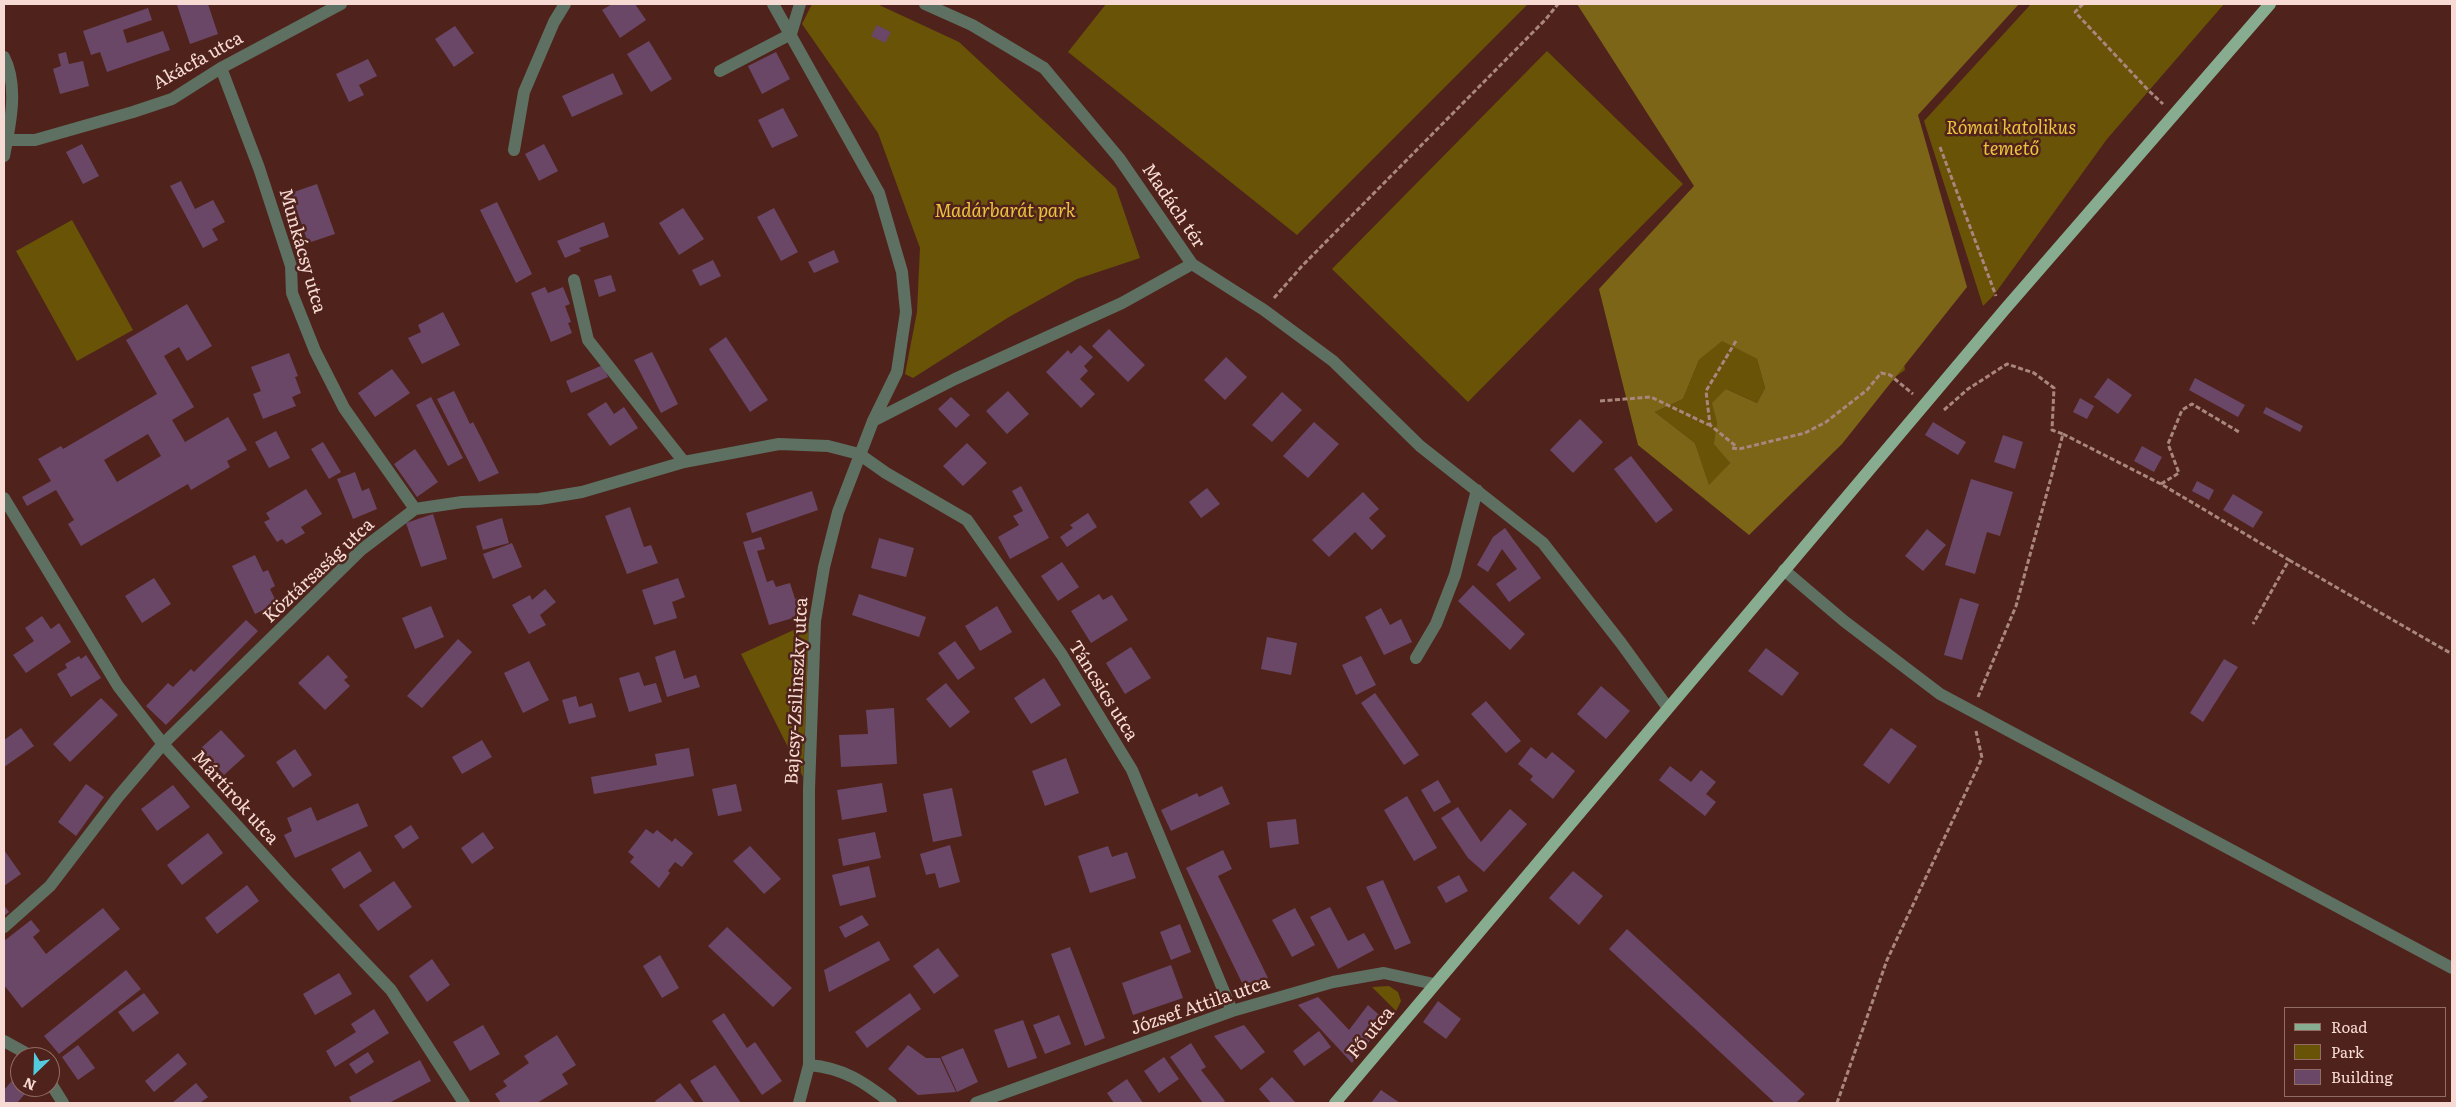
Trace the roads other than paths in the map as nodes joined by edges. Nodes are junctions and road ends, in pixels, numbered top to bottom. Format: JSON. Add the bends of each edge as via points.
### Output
{"nodes":[{"id":1,"x":338,"y":4,"type":"edge"},
{"id":2,"x":565,"y":4,"type":"edge"},
{"id":3,"x":773,"y":4,"type":"edge"},
{"id":4,"x":800,"y":4,"type":"edge"},
{"id":5,"x":924,"y":4,"type":"edge"},
{"id":6,"x":2270,"y":4,"type":"edge"},
{"id":7,"x":791,"y":34,"type":"junction"},
{"id":8,"x":4,"y":57,"type":"edge"},
{"id":9,"x":222,"y":68,"type":"junction"},
{"id":10,"x":720,"y":71,"type":"dead end"},
{"id":11,"x":7,"y":140,"type":"junction"},
{"id":12,"x":514,"y":150,"type":"dead end"},
{"id":13,"x":4,"y":156,"type":"edge"},
{"id":14,"x":1192,"y":264,"type":"junction"},
{"id":15,"x":574,"y":280,"type":"dead end"},
{"id":16,"x":873,"y":421,"type":"junction"},
{"id":17,"x":859,"y":454,"type":"junction"},
{"id":18,"x":684,"y":462,"type":"junction"},
{"id":19,"x":1477,"y":490,"type":"junction"},
{"id":20,"x":4,"y":498,"type":"edge"},
{"id":21,"x":415,"y":509,"type":"junction"},
{"id":22,"x":1784,"y":570,"type":"junction"},
{"id":23,"x":1416,"y":658,"type":"dead end"},
{"id":24,"x":1668,"y":708,"type":"junction"},
{"id":25,"x":163,"y":744,"type":"junction"},
{"id":26,"x":4,"y":927,"type":"edge"},
{"id":27,"x":2452,"y":968,"type":"edge"},
{"id":28,"x":1434,"y":984,"type":"junction"},
{"id":29,"x":1232,"y":1011,"type":"junction"},
{"id":30,"x":809,"y":1065,"type":"junction"},
{"id":31,"x":464,"y":1103,"type":"edge"},
{"id":32,"x":799,"y":1103,"type":"edge"},
{"id":33,"x":891,"y":1103,"type":"edge"},
{"id":34,"x":980,"y":1103,"type":"edge"},
{"id":35,"x":1335,"y":1103,"type":"edge"}],
"edges":[{"from":1,"to":9,"type":"street","name":"Akácfa utca"},
{"from":2,"to":12,"type":"street","via":[[524,92]]},
{"from":3,"to":7,"type":"street","name":"Bajcsy-Zsilinszky utca"},
{"from":4,"to":7,"type":"street"},
{"from":5,"to":14,"type":"street","name":"Madách tér","via":[[972,25],[1044,68],[1119,158]]},
{"from":6,"to":22,"type":"main road","name":"Fő utca"},
{"from":7,"to":10,"type":"street"},
{"from":7,"to":16,"type":"street","name":"Bajcsy-Zsilinszky utca","via":[[879,193],[902,272],[906,312],[897,372]]},
{"from":8,"to":11,"type":"street","via":[[12,91]]},
{"from":9,"to":11,"type":"street","name":"Akácfa utca","via":[[172,99],[35,140]]},
{"from":9,"to":21,"type":"street","name":"Munkácsy utca","via":[[259,168],[291,266],[292,293],[315,351],[344,408]]},
{"from":11,"to":13,"type":"street"},
{"from":14,"to":16,"type":"street","name":"Madách tér","via":[[1122,303],[955,379]]},
{"from":14,"to":19,"type":"street","via":[[1264,310],[1333,361],[1420,446]]},
{"from":15,"to":18,"type":"street","via":[[588,340]]},
{"from":16,"to":17,"type":"street","name":"Bajcsy-Zsilinszky utca"},
{"from":17,"to":18,"type":"street","name":"Köztársaság utca","via":[[828,446],[779,444]]},
{"from":17,"to":29,"type":"street","name":"Táncsics utca","via":[[967,520],[1062,655],[1132,770]]},
{"from":17,"to":30,"type":"street","name":"Bajcsy-Zsilinszky utca","via":[[838,512],[815,621],[809,789]]},
{"from":18,"to":21,"type":"street","name":"Köztársaság utca","via":[[582,492],[539,499],[462,502]]},
{"from":19,"to":23,"type":"street","via":[[1455,575],[1436,624]]},
{"from":19,"to":24,"type":"street","via":[[1543,543]]},
{"from":20,"to":25,"type":"street","name":"Mártírok utca","via":[[118,686]]},
{"from":21,"to":25,"type":"street","name":"Köztársaság utca","via":[[361,550]]},
{"from":22,"to":24,"type":"main road","name":"Fő utca"},
{"from":22,"to":27,"type":"street","via":[[1932,689],[1971,713]]},
{"from":24,"to":28,"type":"main road","name":"Fő utca"},
{"from":25,"to":26,"type":"street","name":"Köztársaság utca","via":[[50,886]]},
{"from":25,"to":31,"type":"street","name":"Mártírok utca","via":[[391,990]]},
{"from":28,"to":29,"type":"street","name":"József Attila utca","via":[[1384,973],[1333,982]]},
{"from":28,"to":35,"type":"main road","name":"Fő utca"},
{"from":29,"to":34,"type":"street","name":"József Attila utca"},
{"from":30,"to":32,"type":"street","name":"Bajcsy-Zsilinszky utca"},
{"from":30,"to":33,"type":"street","via":[[829,1067],[864,1083]]}]}
